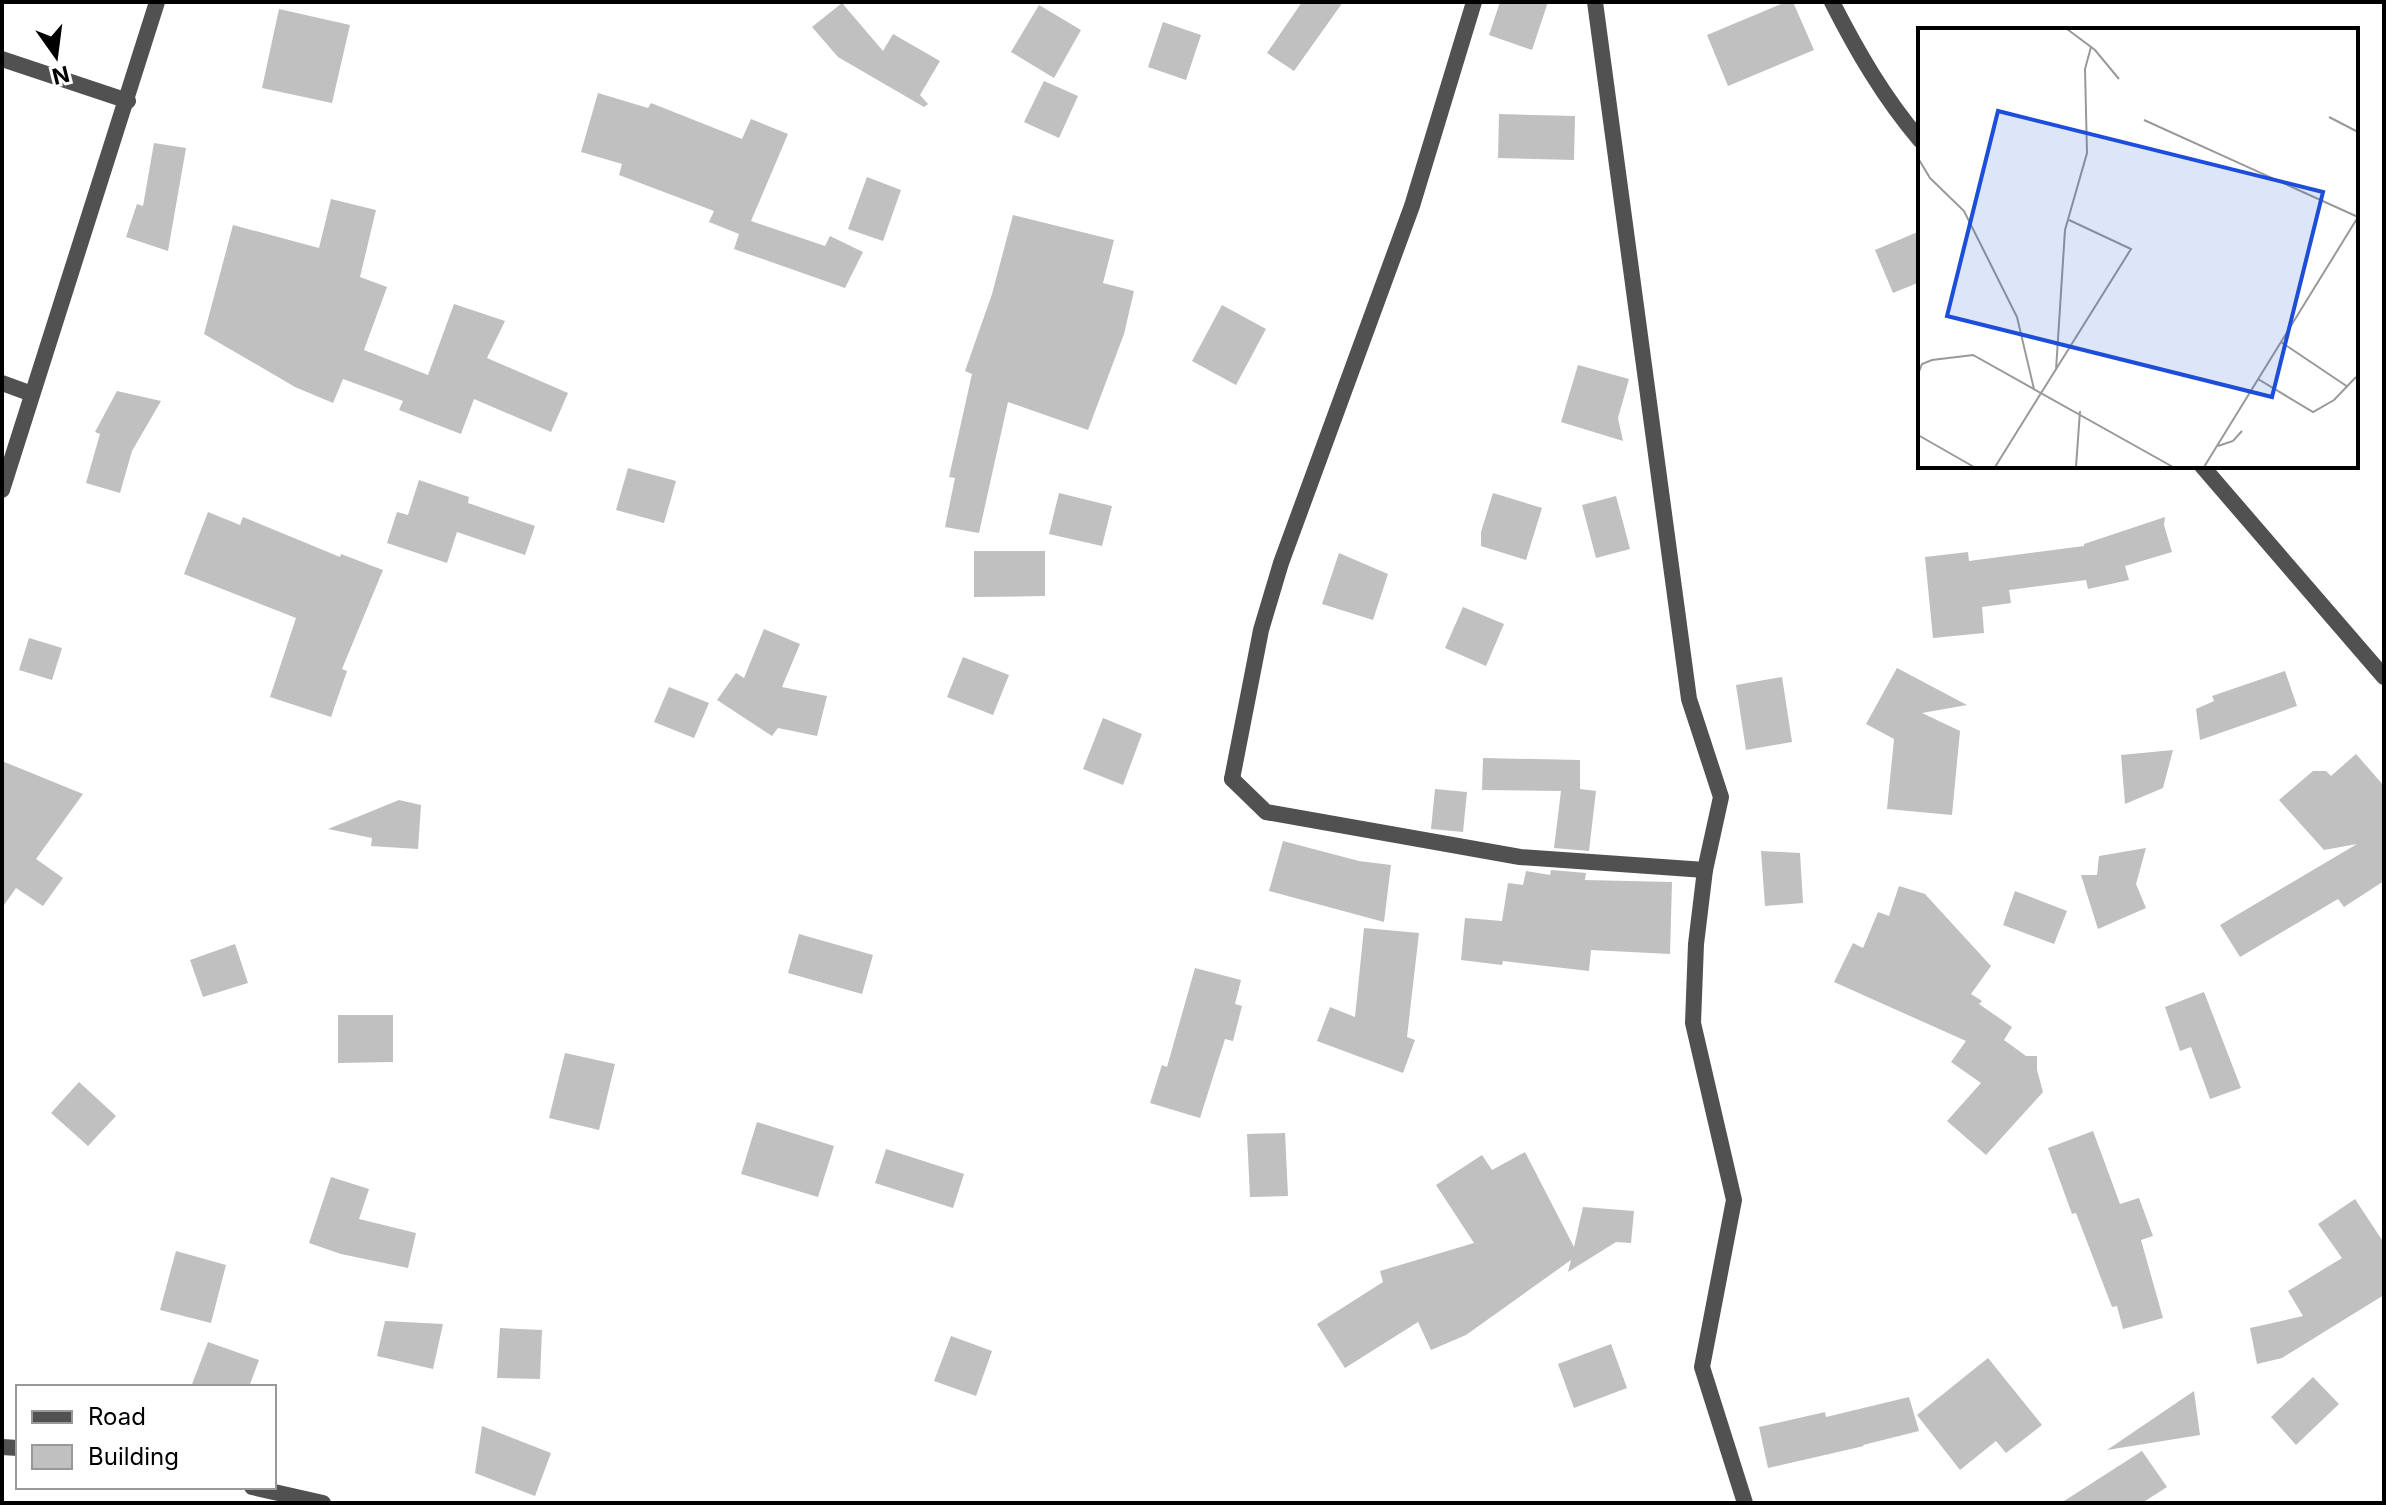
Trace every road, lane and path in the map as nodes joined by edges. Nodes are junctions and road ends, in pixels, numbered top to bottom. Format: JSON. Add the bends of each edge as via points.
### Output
{"nodes":[{"id":1,"x":157,"y":2,"type":"edge"},
{"id":2,"x":1474,"y":2,"type":"edge"},
{"id":3,"x":1595,"y":2,"type":"edge"},
{"id":4,"x":1832,"y":2,"type":"edge"},
{"id":5,"x":2,"y":59,"type":"edge"},
{"id":6,"x":128,"y":101,"type":"junction"},
{"id":7,"x":1918,"y":138,"type":"edge"},
{"id":8,"x":2,"y":383,"type":"edge"},
{"id":9,"x":32,"y":394,"type":"junction"},
{"id":10,"x":2204,"y":468,"type":"edge"},
{"id":11,"x":2,"y":490,"type":"edge"},
{"id":12,"x":2384,"y":677,"type":"edge"},
{"id":13,"x":1705,"y":870,"type":"junction"},
{"id":14,"x":261,"y":1489,"type":"edge"},
{"id":15,"x":323,"y":1503,"type":"edge"},
{"id":16,"x":1745,"y":1503,"type":"edge"}],
"edges":[{"from":1,"to":6,"type":"street"},
{"from":2,"to":13,"type":"street","via":[[1412,206],[1281,563],[1261,630],[1232,779],[1266,812],[1520,857]]},
{"from":3,"to":13,"type":"street","via":[[1689,699],[1721,797]]},
{"from":4,"to":7,"type":"street","via":[[1881,89]]},
{"from":5,"to":6,"type":"street"},
{"from":6,"to":9,"type":"street"},
{"from":8,"to":9,"type":"street"},
{"from":9,"to":11,"type":"street"},
{"from":10,"to":12,"type":"street"},
{"from":13,"to":16,"type":"street","via":[[1693,1023],[1734,1200],[1702,1367]]},
{"from":14,"to":15,"type":"street"}]}
